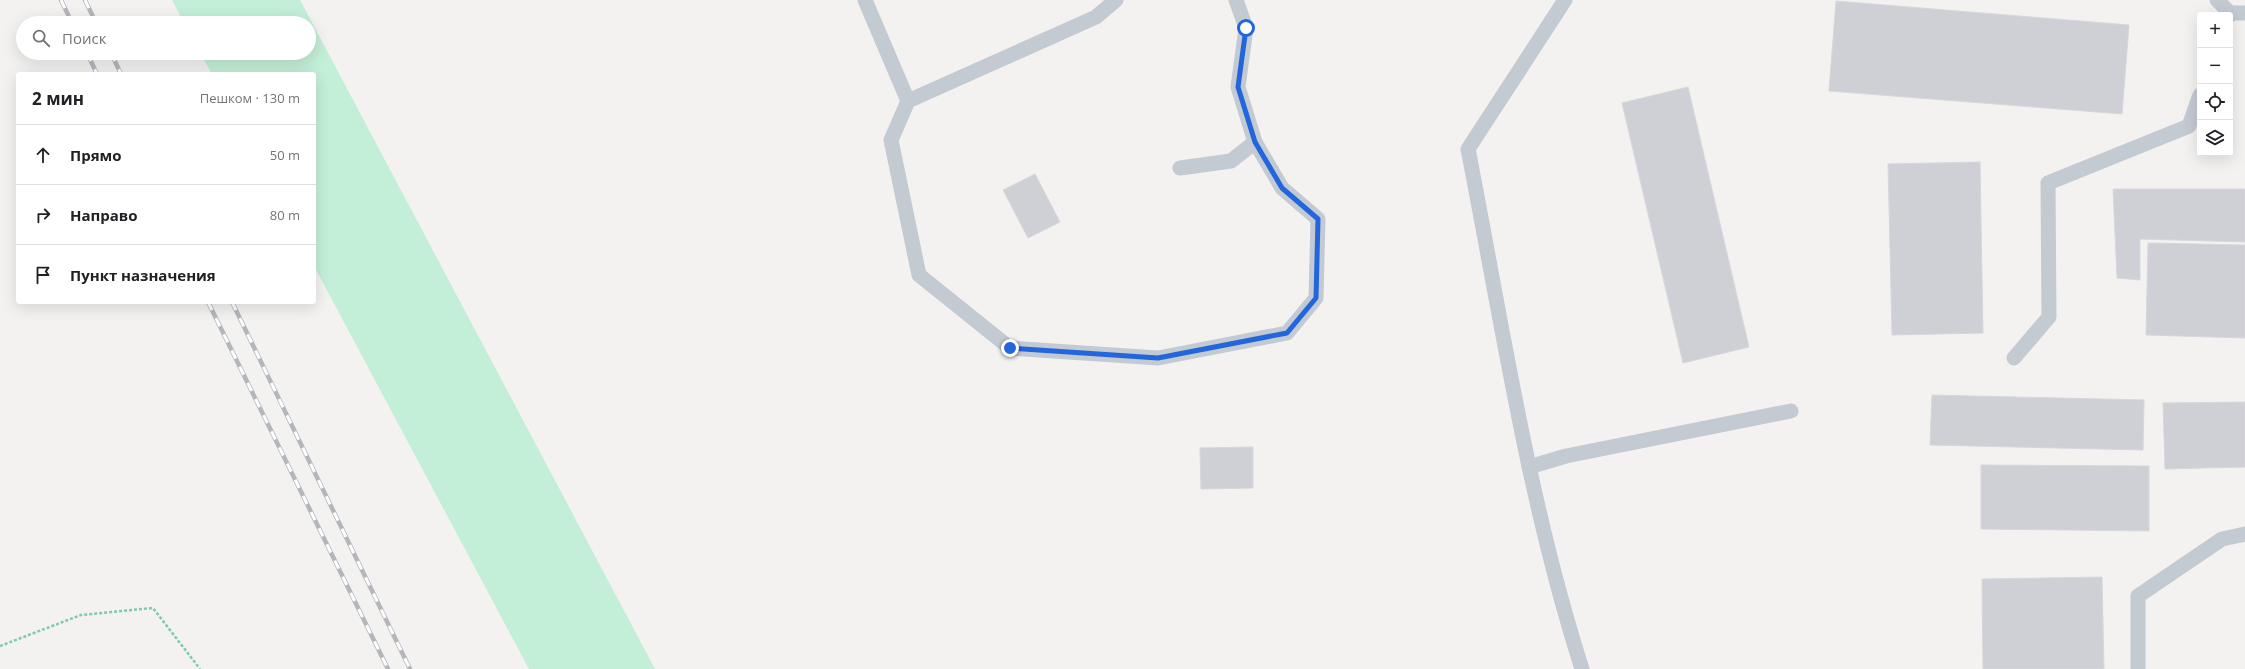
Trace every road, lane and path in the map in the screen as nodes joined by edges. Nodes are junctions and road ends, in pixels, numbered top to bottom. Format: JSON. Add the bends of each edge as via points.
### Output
{"nodes":[{"id":1,"x":865,"y":0,"type":"edge"},
{"id":2,"x":1116,"y":0,"type":"edge"},
{"id":3,"x":1236,"y":0,"type":"edge"},
{"id":4,"x":1565,"y":0,"type":"edge"},
{"id":5,"x":2217,"y":0,"type":"edge"},
{"id":6,"x":2235,"y":14,"type":"edge"},
{"id":7,"x":908,"y":101,"type":"junction"},
{"id":8,"x":2197,"y":103,"type":"edge"},
{"id":9,"x":1255,"y":142,"type":"junction"},
{"id":10,"x":1180,"y":168,"type":"dead end"},
{"id":11,"x":2014,"y":358,"type":"dead end"},
{"id":12,"x":1791,"y":411,"type":"dead end"},
{"id":13,"x":1529,"y":466,"type":"junction"},
{"id":14,"x":2245,"y":534,"type":"edge"},
{"id":15,"x":0,"y":646,"type":"edge"},
{"id":16,"x":200,"y":669,"type":"edge"},
{"id":17,"x":1582,"y":669,"type":"edge"},
{"id":18,"x":2138,"y":669,"type":"edge"}],
"edges":[{"from":1,"to":7,"type":"lane"},
{"from":2,"to":7,"type":"lane","via":[[1096,17]]},
{"from":3,"to":9,"type":"lane","via":[[1246,28],[1238,87]]},
{"from":4,"to":13,"type":"lane","via":[[1468,149]]},
{"from":5,"to":6,"type":"lane"},
{"from":7,"to":9,"type":"lane","via":[[891,140],[919,275],[1010,348],[1158,358],[1287,333],[1316,298],[1318,219],[1282,188]]},
{"from":8,"to":11,"type":"lane","via":[[2189,126],[2048,183],[2049,317]]},
{"from":9,"to":10,"type":"lane","via":[[1231,162]]},
{"from":12,"to":13,"type":"lane","via":[[1566,456]]},
{"from":13,"to":17,"type":"lane"},
{"from":14,"to":18,"type":"lane","via":[[2222,539],[2138,596]]},
{"from":15,"to":16,"type":"path","via":[[80,615],[153,608]]}]}
